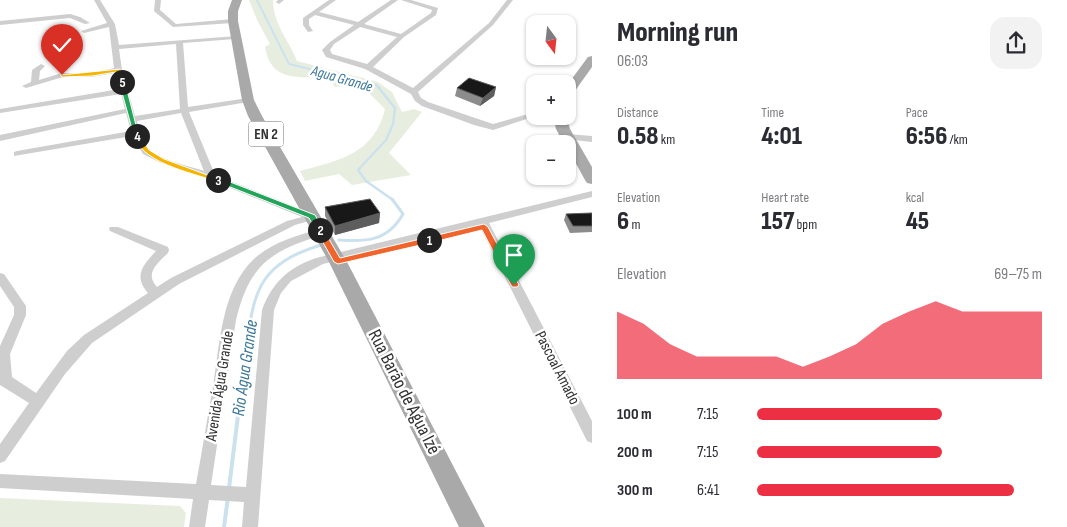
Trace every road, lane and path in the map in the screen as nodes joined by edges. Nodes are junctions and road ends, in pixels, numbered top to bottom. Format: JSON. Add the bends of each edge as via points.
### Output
{"nodes":[{"id":1,"x":97,"y":0,"type":"edge"},
{"id":2,"x":158,"y":0,"type":"edge"},
{"id":3,"x":238,"y":0,"type":"edge"},
{"id":4,"x":333,"y":0,"type":"edge"},
{"id":5,"x":395,"y":0,"type":"edge"},
{"id":6,"x":404,"y":0,"type":"edge"},
{"id":7,"x":510,"y":0,"type":"edge"},
{"id":8,"x":316,"y":11,"type":"junction"},
{"id":9,"x":97,"y":13,"type":"junction"},
{"id":10,"x":78,"y":18,"type":"junction"},
{"id":11,"x":233,"y":21,"type":"junction"},
{"id":12,"x":0,"y":23,"type":"edge"},
{"id":13,"x":87,"y":23,"type":"dead end"},
{"id":14,"x":112,"y":24,"type":"junction"},
{"id":15,"x":358,"y":24,"type":"junction"},
{"id":16,"x":84,"y":31,"type":"dead end"},
{"id":17,"x":310,"y":31,"type":"dead end"},
{"id":18,"x":402,"y":36,"type":"junction"},
{"id":19,"x":235,"y":37,"type":"junction"},
{"id":20,"x":179,"y":42,"type":"junction"},
{"id":21,"x":115,"y":47,"type":"junction"},
{"id":22,"x":592,"y":59,"type":"edge"},
{"id":23,"x":40,"y":66,"type":"dead end"},
{"id":24,"x":368,"y":67,"type":"junction"},
{"id":25,"x":118,"y":70,"type":"junction"},
{"id":26,"x":576,"y":81,"type":"edge"},
{"id":27,"x":35,"y":83,"type":"junction"},
{"id":28,"x":26,"y":86,"type":"dead end"},
{"id":29,"x":124,"y":91,"type":"junction"},
{"id":30,"x":414,"y":92,"type":"junction"},
{"id":31,"x":248,"y":100,"type":"junction"},
{"id":32,"x":130,"y":110,"type":"junction"},
{"id":33,"x":184,"y":110,"type":"junction"},
{"id":34,"x":0,"y":111,"type":"edge"},
{"id":35,"x":526,"y":117,"type":"edge"},
{"id":36,"x":132,"y":119,"type":"junction"},
{"id":37,"x":136,"y":133,"type":"junction"},
{"id":38,"x":0,"y":138,"type":"edge"},
{"id":39,"x":576,"y":138,"type":"edge"},
{"id":40,"x":592,"y":139,"type":"edge"},
{"id":41,"x":576,"y":151,"type":"edge"},
{"id":42,"x":18,"y":154,"type":"dead end"},
{"id":43,"x":211,"y":177,"type":"junction"},
{"id":44,"x":592,"y":180,"type":"edge"},
{"id":45,"x":592,"y":194,"type":"edge"},
{"id":46,"x":592,"y":201,"type":"edge"},
{"id":47,"x":312,"y":217,"type":"junction"},
{"id":48,"x":483,"y":223,"type":"junction"},
{"id":49,"x":114,"y":229,"type":"dead end"},
{"id":50,"x":321,"y":232,"type":"junction"},
{"id":51,"x":337,"y":259,"type":"junction"},
{"id":52,"x":0,"y":277,"type":"edge"},
{"id":53,"x":155,"y":294,"type":"junction"},
{"id":54,"x":3,"y":379,"type":"edge"},
{"id":55,"x":38,"y":402,"type":"junction"},
{"id":56,"x":592,"y":436,"type":"edge"},
{"id":57,"x":0,"y":456,"type":"edge"},
{"id":58,"x":0,"y":481,"type":"edge"},
{"id":59,"x":202,"y":493,"type":"junction"},
{"id":60,"x":247,"y":495,"type":"junction"},
{"id":61,"x":197,"y":527,"type":"edge"},
{"id":62,"x":250,"y":527,"type":"edge"},
{"id":63,"x":472,"y":527,"type":"edge"}],
"edges":[{"from":1,"to":9,"type":"street"},
{"from":2,"to":11,"type":"street","via":[[157,11],[175,26]]},
{"from":3,"to":11,"type":"main road","number":"EN 2"},
{"from":4,"to":8,"type":"street"},
{"from":5,"to":15,"type":"street"},
{"from":6,"to":18,"type":"street","via":[[436,9],[434,14]]},
{"from":7,"to":30,"type":"street","via":[[491,24]]},
{"from":8,"to":15,"type":"street"},
{"from":8,"to":17,"type":"street","via":[[306,18]]},
{"from":9,"to":10,"type":"street"},
{"from":9,"to":14,"type":"street"},
{"from":10,"to":12,"type":"street","via":[[70,16]]},
{"from":10,"to":13,"type":"street"},
{"from":11,"to":19,"type":"main road","number":"EN 2"},
{"from":14,"to":16,"type":"street"},
{"from":14,"to":21,"type":"street"},
{"from":15,"to":18,"type":"street"},
{"from":15,"to":24,"type":"street","via":[[326,50],[329,55]]},
{"from":18,"to":24,"type":"street"},
{"from":19,"to":20,"type":"street"},
{"from":19,"to":31,"type":"main road","number":"EN 2"},
{"from":20,"to":21,"type":"street"},
{"from":20,"to":33,"type":"street"},
{"from":21,"to":25,"type":"street"},
{"from":22,"to":26,"type":"main road"},
{"from":23,"to":27,"type":"street","via":[[36,70]]},
{"from":24,"to":30,"type":"street"},
{"from":25,"to":27,"type":"street","via":[[62,75]]},
{"from":25,"to":29,"type":"street"},
{"from":27,"to":28,"type":"street"},
{"from":29,"to":32,"type":"street"},
{"from":29,"to":34,"type":"street"},
{"from":30,"to":35,"type":"street","via":[[425,104],[493,127]]},
{"from":31,"to":33,"type":"street"},
{"from":31,"to":47,"type":"main road","number":"EN 2"},
{"from":32,"to":36,"type":"street"},
{"from":32,"to":38,"type":"street"},
{"from":33,"to":36,"type":"street"},
{"from":33,"to":43,"type":"street"},
{"from":36,"to":37,"type":"street"},
{"from":37,"to":42,"type":"street"},
{"from":37,"to":43,"type":"street","via":[[146,152]]},
{"from":39,"to":40,"type":"street"},
{"from":41,"to":44,"type":"main road"},
{"from":43,"to":47,"type":"street"},
{"from":45,"to":48,"type":"street"},
{"from":46,"to":48,"type":"street"},
{"from":47,"to":50,"type":"main road","number":"EN 2"},
{"from":47,"to":53,"type":"street","via":[[291,224]]},
{"from":48,"to":51,"type":"street"},
{"from":48,"to":56,"type":"street","name":"Pascoal Amado"},
{"from":49,"to":53,"type":"street","via":[[164,250],[144,275],[145,282]]},
{"from":50,"to":51,"type":"main road","number":"EN 2"},
{"from":50,"to":59,"type":"street","name":"Avenida Água Grande","via":[[292,241],[269,253],[240,285],[230,320]]},
{"from":51,"to":60,"type":"street","via":[[320,261],[292,274],[276,288],[268,310]]},
{"from":51,"to":63,"type":"main road","name":"Rua Barão de Agua Izé"},
{"from":52,"to":54,"type":"street","via":[[20,306],[20,315],[3,354]]},
{"from":53,"to":55,"type":"street","via":[[78,348]]},
{"from":54,"to":55,"type":"street"},
{"from":55,"to":57,"type":"street"},
{"from":58,"to":59,"type":"street"},
{"from":59,"to":60,"type":"street"},
{"from":59,"to":61,"type":"street","name":"Avenida Água Grande"},
{"from":60,"to":62,"type":"street"}]}
